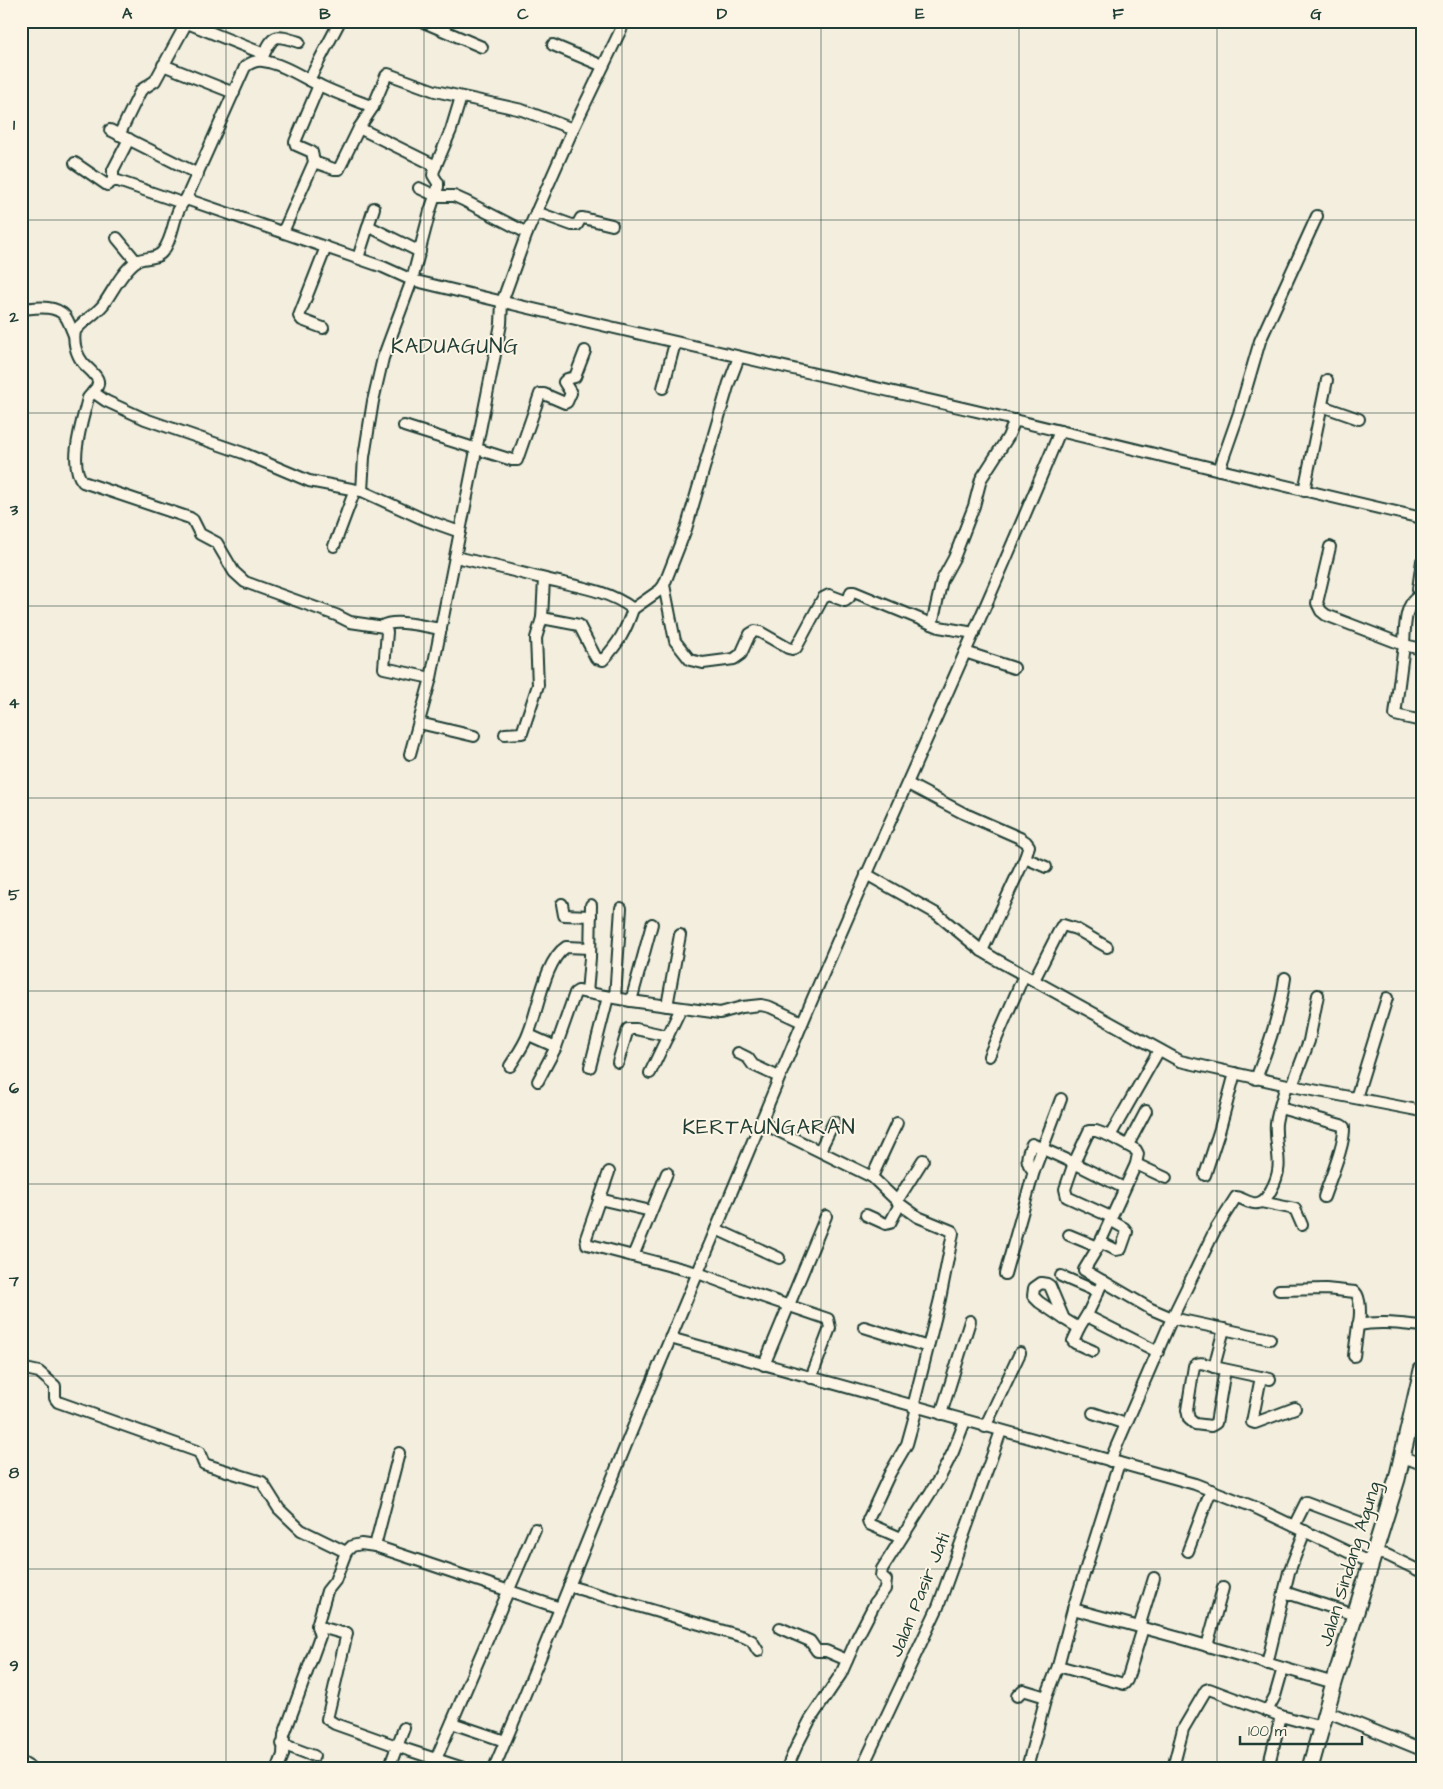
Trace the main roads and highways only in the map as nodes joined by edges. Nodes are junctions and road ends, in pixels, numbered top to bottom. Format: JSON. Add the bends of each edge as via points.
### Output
{"nodes":[{"id":1,"x":1422,"y":1370,"type":"edge"},
{"id":2,"x":1416,"y":1429,"type":"edge"},
{"id":3,"x":1310,"y":1768,"type":"edge"}],
"edges":[{"from":1,"to":2,"type":"main road","name":"Jalan Sindang Agung"},
{"from":2,"to":3,"type":"main road","name":"Jalan Sindang Agung","via":[[1403,1457]]}]}
